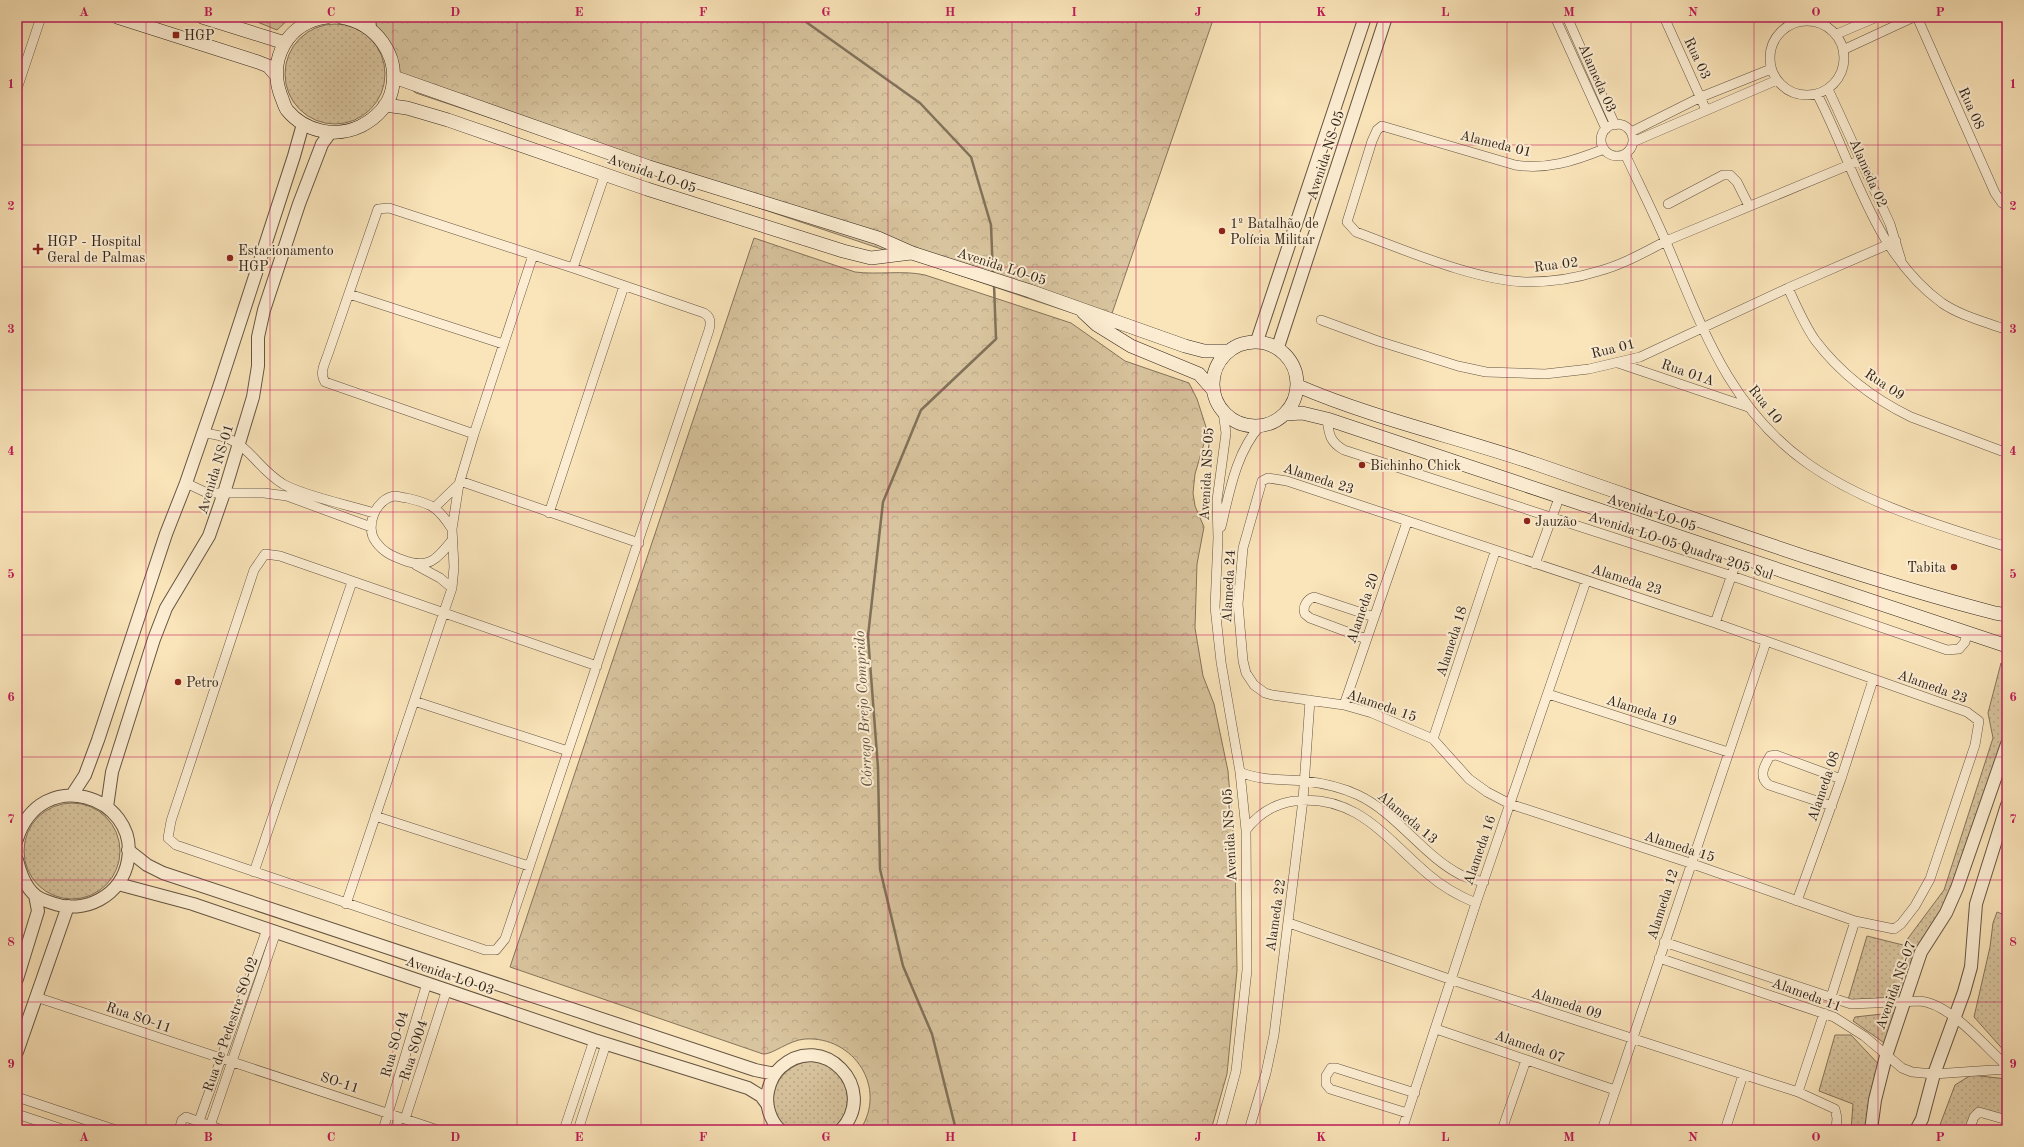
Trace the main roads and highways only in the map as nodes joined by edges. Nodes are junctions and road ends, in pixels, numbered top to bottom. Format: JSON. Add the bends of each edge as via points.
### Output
{"nodes":[{"id":1,"x":117,"y":17,"type":"edge"},
{"id":2,"x":202,"y":17,"type":"edge"},
{"id":3,"x":327,"y":17,"type":"edge"},
{"id":4,"x":341,"y":17,"type":"edge"},
{"id":5,"x":369,"y":22,"type":"edge"},
{"id":6,"x":284,"y":43,"type":"junction"},
{"id":7,"x":276,"y":74,"type":"junction"},
{"id":8,"x":394,"y":77,"type":"junction"},
{"id":9,"x":386,"y":105,"type":"junction"},
{"id":10,"x":912,"y":253,"type":"junction"},
{"id":11,"x":1081,"y":310,"type":"junction"},
{"id":12,"x":1227,"y":351,"type":"junction"},
{"id":13,"x":1298,"y":386,"type":"junction"},
{"id":14,"x":1213,"y":390,"type":"junction"},
{"id":15,"x":1286,"y":414,"type":"junction"},
{"id":16,"x":2007,"y":615,"type":"edge"},
{"id":17,"x":2007,"y":646,"type":"edge"}],
"edges":[{"from":1,"to":7,"type":"main road","via":[[258,62],[268,66]]},
{"from":2,"to":6,"type":"main road"},
{"from":3,"to":6,"type":"main road","via":[[306,23],[294,31]]},
{"from":4,"to":5,"type":"main road"},
{"from":5,"to":8,"type":"main road","via":[[388,50]]},
{"from":6,"to":7,"type":"main road","via":[[278,58]]},
{"from":7,"to":9,"type":"main road","via":[[286,109],[303,124],[319,131],[330,133],[355,129],[378,116]]},
{"from":8,"to":9,"type":"main road","via":[[392,92]]},
{"from":8,"to":10,"type":"main road","name":"Avenida LO-05","via":[[664,172],[878,238]]},
{"from":9,"to":10,"type":"main road","name":"Avenida LO-05","via":[[441,118],[843,251],[871,258]]},
{"from":10,"to":11,"type":"main road","name":"Avenida LO-05"},
{"from":11,"to":12,"type":"main road","name":"Avenida LO-05","via":[[1185,346],[1204,351]]},
{"from":11,"to":14,"type":"main road","name":"Avenida LO-05","via":[[1097,325],[1131,346],[1199,374]]},
{"from":12,"to":13,"type":"main road","via":[[1241,343],[1257,341],[1278,347],[1290,358]]},
{"from":12,"to":14,"type":"main road","via":[[1218,362],[1213,376]]},
{"from":13,"to":15,"type":"main road","via":[[1294,402]]},
{"from":13,"to":16,"type":"main road","name":"Avenida LO-05","via":[[1531,462],[1827,564],[1925,595]]},
{"from":14,"to":15,"type":"main road","via":[[1223,412],[1233,420],[1246,425],[1260,426],[1274,422]]},
{"from":15,"to":17,"type":"main road","name":"Avenida LO-05","via":[[1302,413],[1327,419]]}]}
